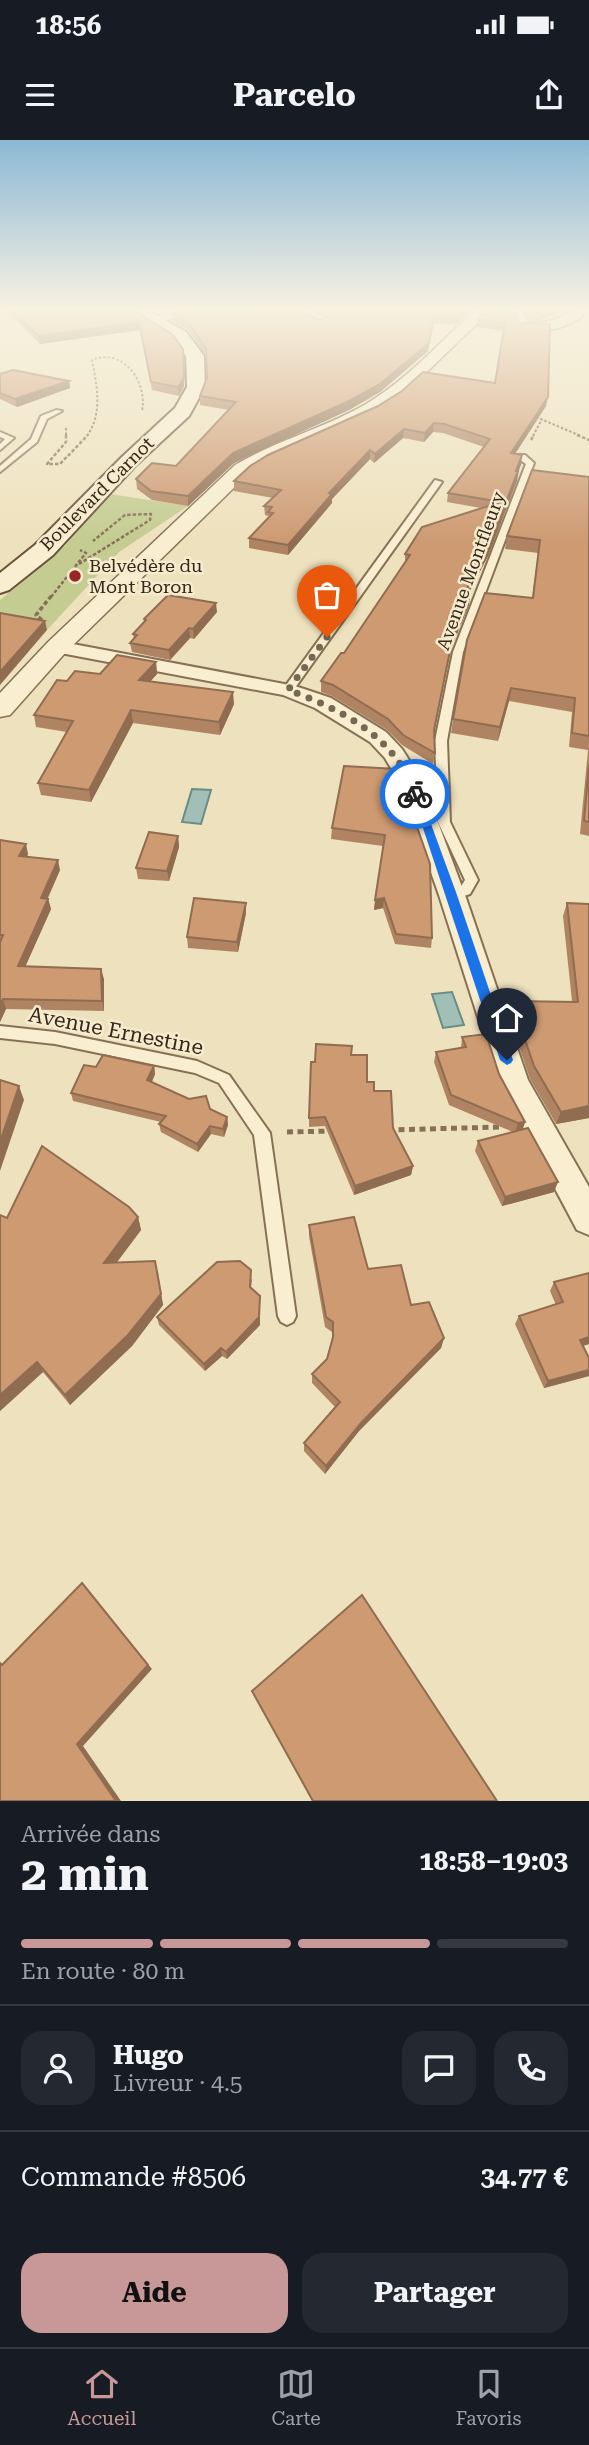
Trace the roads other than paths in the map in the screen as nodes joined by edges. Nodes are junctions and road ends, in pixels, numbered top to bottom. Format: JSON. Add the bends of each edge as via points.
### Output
{"nodes":[{"id":1,"x":196,"y":387,"type":"edge"},
{"id":2,"x":402,"y":387,"type":"edge"},
{"id":3,"x":58,"y":411,"type":"road end"},
{"id":4,"x":0,"y":434,"type":"edge"},
{"id":5,"x":0,"y":448,"type":"edge"},
{"id":6,"x":522,"y":457,"type":"edge"},
{"id":7,"x":0,"y":470,"type":"edge"},
{"id":8,"x":438,"y":482,"type":"dead end"},
{"id":9,"x":0,"y":584,"type":"edge"},
{"id":10,"x":57,"y":647,"type":"junction"},
{"id":11,"x":288,"y":690,"type":"junction"},
{"id":12,"x":0,"y":709,"type":"edge"},
{"id":13,"x":452,"y":895,"type":"junction"},
{"id":14,"x":0,"y":1032,"type":"edge"},
{"id":15,"x":589,"y":1219,"type":"edge"},
{"id":16,"x":287,"y":1316,"type":"dead end"}],
"edges":[{"from":1,"to":9,"type":"main road","name":"Boulevard Carnot","via":[[190,400],[62,532]]},
{"from":2,"to":10,"type":"street","via":[[370,409],[242,469]]},
{"from":3,"to":7,"type":"lane","via":[[44,418],[34,440]]},
{"from":4,"to":5,"type":"lane","via":[[10,438]]},
{"from":6,"to":13,"type":"lane","name":"Avenue Montfleury","via":[[530,463],[458,652],[441,741],[444,822],[472,880],[465,891]]},
{"from":8,"to":11,"type":"lane"},
{"from":10,"to":11,"type":"street"},
{"from":10,"to":12,"type":"street"},
{"from":11,"to":13,"type":"street","via":[[323,703],[378,737],[394,754],[411,782]]},
{"from":13,"to":15,"type":"street","via":[[514,1083]]},
{"from":14,"to":16,"type":"lane","name":"Avenue Ernestine","via":[[55,1038],[197,1067],[224,1079],[262,1133]]}]}
